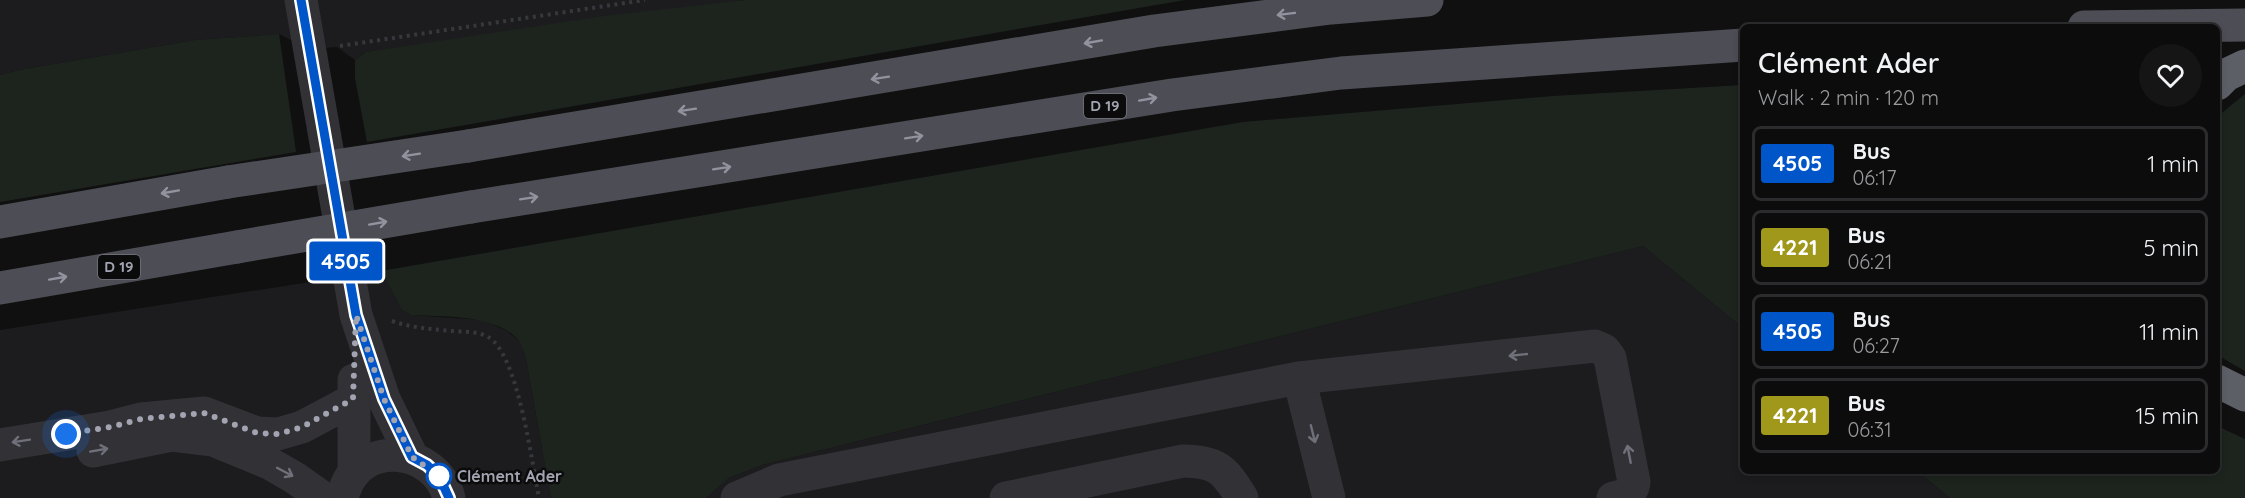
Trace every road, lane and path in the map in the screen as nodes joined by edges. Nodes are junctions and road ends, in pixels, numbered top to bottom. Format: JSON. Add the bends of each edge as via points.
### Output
{"nodes":[{"id":1,"x":301,"y":0,"type":"edge"},
{"id":2,"x":645,"y":0,"type":"edge"},
{"id":3,"x":1428,"y":0,"type":"edge"},
{"id":4,"x":2220,"y":25,"type":"edge"},
{"id":5,"x":2245,"y":25,"type":"edge"},
{"id":6,"x":1740,"y":45,"type":"edge"},
{"id":7,"x":309,"y":49,"type":"junction"},
{"id":8,"x":2245,"y":66,"type":"edge"},
{"id":9,"x":2220,"y":81,"type":"edge"},
{"id":10,"x":0,"y":222,"type":"edge"},
{"id":11,"x":0,"y":288,"type":"edge"},
{"id":12,"x":356,"y":315,"type":"junction"},
{"id":13,"x":1299,"y":378,"type":"junction"},
{"id":14,"x":2220,"y":382,"type":"edge"},
{"id":15,"x":2245,"y":395,"type":"edge"},
{"id":16,"x":353,"y":399,"type":"junction"},
{"id":17,"x":2220,"y":400,"type":"edge"},
{"id":18,"x":2245,"y":413,"type":"edge"},
{"id":19,"x":142,"y":431,"type":"junction"},
{"id":20,"x":0,"y":445,"type":"edge"},
{"id":21,"x":412,"y":457,"type":"junction"},
{"id":22,"x":0,"y":467,"type":"edge"},
{"id":23,"x":348,"y":486,"type":"edge"},
{"id":24,"x":322,"y":498,"type":"edge"},
{"id":25,"x":449,"y":498,"type":"edge"},
{"id":26,"x":539,"y":498,"type":"edge"},
{"id":27,"x":737,"y":498,"type":"edge"},
{"id":28,"x":1006,"y":498,"type":"edge"},
{"id":29,"x":1242,"y":498,"type":"edge"},
{"id":30,"x":1329,"y":498,"type":"edge"},
{"id":31,"x":1613,"y":498,"type":"edge"}],
"edges":[{"from":1,"to":7,"type":"street"},
{"from":2,"to":7,"type":"path"},
{"from":3,"to":10,"type":"main road","one_way":true,"bridge":true,"via":[[1154,31]]},
{"from":4,"to":5,"type":"main road"},
{"from":11,"to":6,"type":"main road","number":"D 19","one_way":true,"bridge":true,"via":[[471,207],[1172,95],[1330,74]]},
{"from":7,"to":12,"type":"street"},
{"from":8,"to":9,"type":"highway"},
{"from":12,"to":16,"type":"street"},
{"from":12,"to":21,"type":"street","via":[[384,399]]},
{"from":12,"to":26,"type":"path","via":[[376,313],[407,326],[477,333],[497,345],[511,372]]},
{"from":13,"to":27,"type":"street","via":[[779,480]]},
{"from":13,"to":30,"type":"street","one_way":true},
{"from":31,"to":13,"type":"street","one_way":true,"via":[[1628,495],[1634,482],[1611,358],[1595,346]]},
{"from":14,"to":15,"type":"highway"},
{"from":16,"to":19,"type":"street","via":[[302,427],[278,434],[257,433],[204,413]]},
{"from":16,"to":23,"type":"street"},
{"from":17,"to":18,"type":"highway"},
{"from":19,"to":20,"type":"street","one_way":true,"via":[[110,427]]},
{"from":22,"to":19,"type":"street","one_way":true},
{"from":19,"to":24,"type":"street","one_way":true,"via":[[213,440],[234,464],[295,478]]},
{"from":21,"to":23,"type":"street","via":[[396,455],[366,463]]},
{"from":21,"to":25,"type":"street","via":[[439,476]]},
{"from":28,"to":29,"type":"street","via":[[1156,466],[1204,461],[1218,468]]}]}
